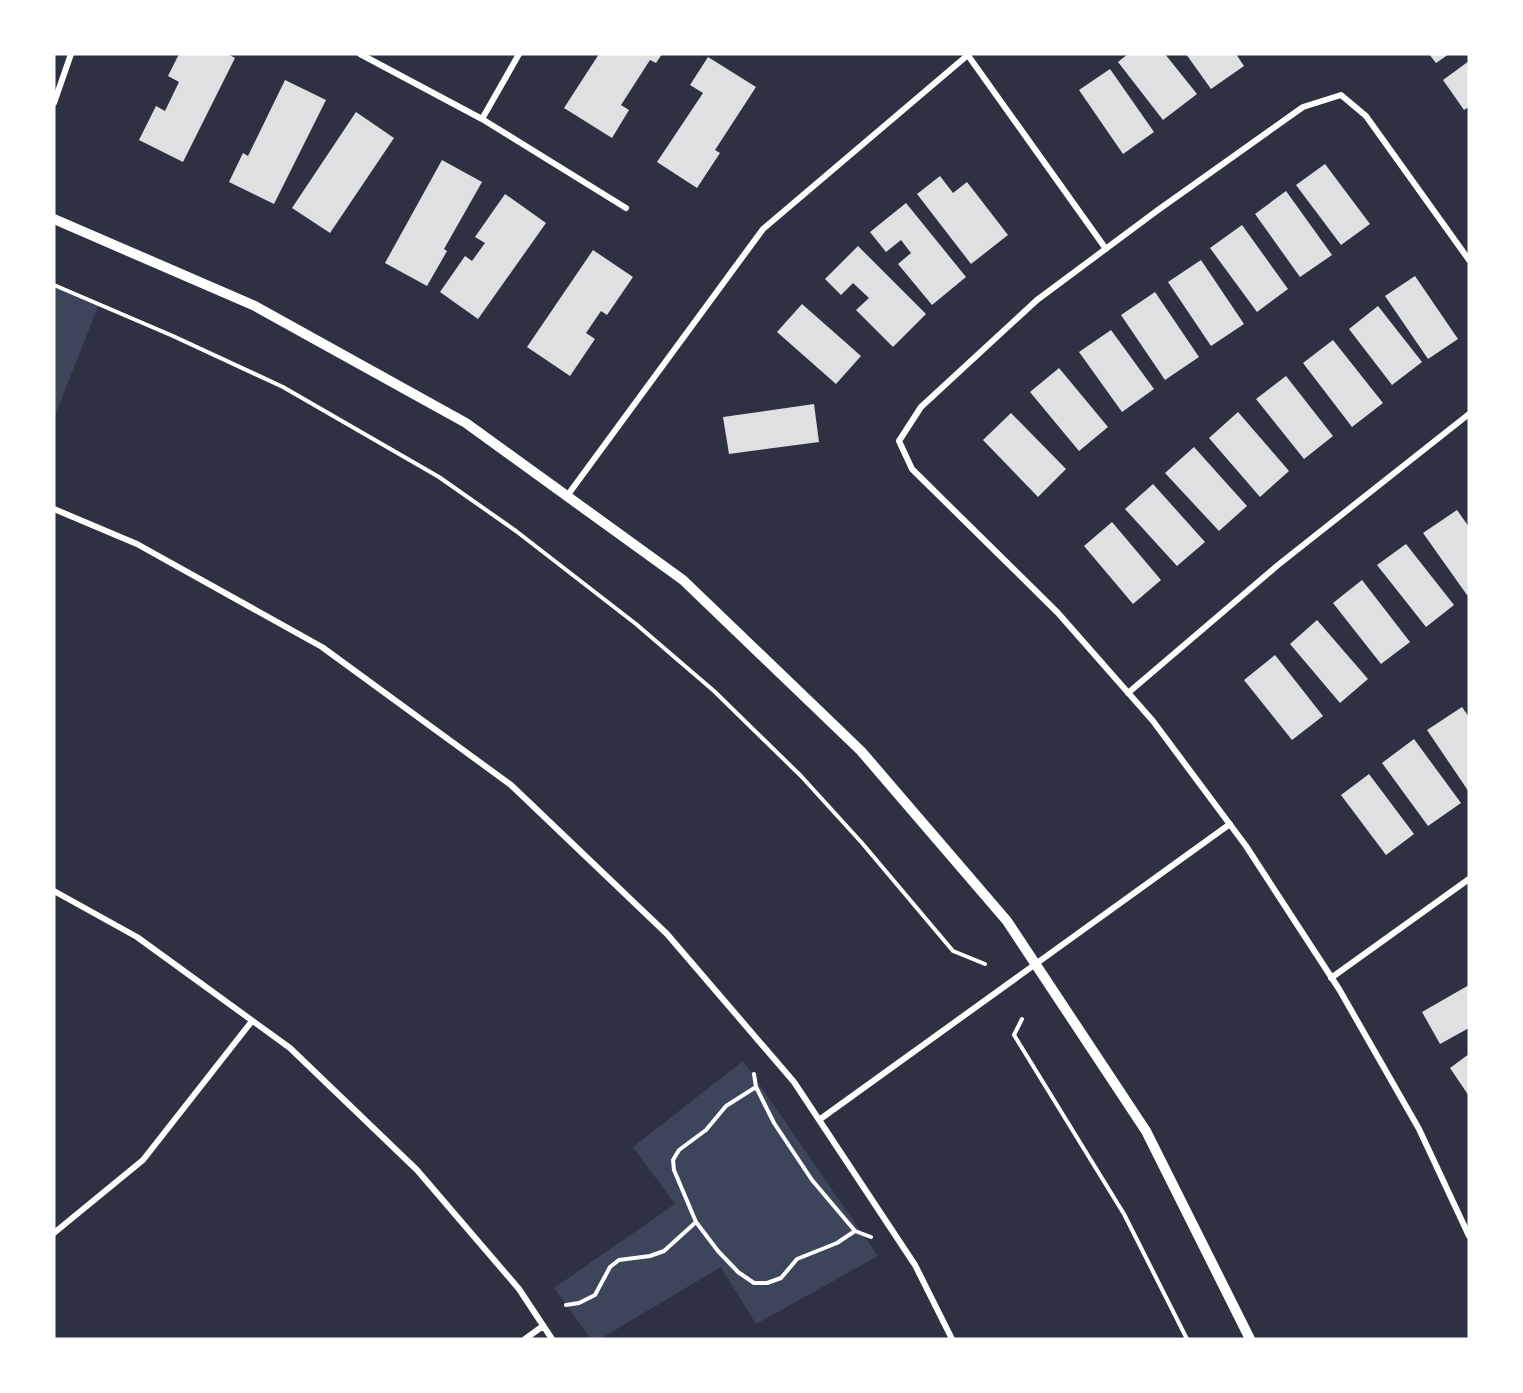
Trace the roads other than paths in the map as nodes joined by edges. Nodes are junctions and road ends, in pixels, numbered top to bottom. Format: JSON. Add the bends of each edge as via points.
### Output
{"nodes":[{"id":1,"x":71,"y":54,"type":"edge"},
{"id":2,"x":360,"y":54,"type":"edge"},
{"id":3,"x":519,"y":54,"type":"edge"},
{"id":4,"x":968,"y":54,"type":"edge"},
{"id":5,"x":54,"y":103,"type":"edge"},
{"id":6,"x":482,"y":119,"type":"junction"},
{"id":7,"x":626,"y":208,"type":"dead end"},
{"id":8,"x":54,"y":219,"type":"edge"},
{"id":9,"x":1106,"y":249,"type":"junction"},
{"id":10,"x":1469,"y":260,"type":"edge"},
{"id":11,"x":1469,"y":414,"type":"edge"},
{"id":12,"x":567,"y":496,"type":"junction"},
{"id":13,"x":54,"y":508,"type":"edge"},
{"id":14,"x":1128,"y":693,"type":"junction"},
{"id":15,"x":1230,"y":824,"type":"junction"},
{"id":16,"x":1469,"y":879,"type":"edge"},
{"id":17,"x":54,"y":891,"type":"edge"},
{"id":18,"x":1036,"y":965,"type":"junction"},
{"id":19,"x":1331,"y":978,"type":"junction"},
{"id":20,"x":252,"y":1021,"type":"junction"},
{"id":21,"x":819,"y":1120,"type":"junction"},
{"id":22,"x":54,"y":1233,"type":"edge"},
{"id":23,"x":1469,"y":1236,"type":"edge"},
{"id":24,"x":543,"y":1326,"type":"junction"},
{"id":25,"x":525,"y":1339,"type":"edge"},
{"id":26,"x":552,"y":1339,"type":"edge"},
{"id":27,"x":952,"y":1339,"type":"edge"},
{"id":28,"x":1250,"y":1339,"type":"edge"}],
"edges":[{"from":1,"to":5,"type":"street"},
{"from":2,"to":6,"type":"street"},
{"from":3,"to":6,"type":"street"},
{"from":4,"to":9,"type":"street"},
{"from":4,"to":12,"type":"street","via":[[764,229]]},
{"from":6,"to":7,"type":"street"},
{"from":8,"to":12,"type":"street","via":[[255,306],[466,423]]},
{"from":9,"to":10,"type":"street","via":[[1303,107],[1341,95],[1366,116]]},
{"from":9,"to":14,"type":"street","via":[[1037,300],[921,407],[899,441],[912,469],[1058,613]]},
{"from":11,"to":14,"type":"street","via":[[1278,565]]},
{"from":12,"to":18,"type":"street","via":[[682,580],[861,751],[1007,921]]},
{"from":13,"to":21,"type":"street","via":[[137,544],[322,647],[511,785],[668,934],[794,1082]]},
{"from":14,"to":15,"type":"street"},
{"from":15,"to":18,"type":"street"},
{"from":15,"to":19,"type":"street"},
{"from":16,"to":19,"type":"street"},
{"from":17,"to":20,"type":"street","via":[[137,937]]},
{"from":18,"to":21,"type":"street"},
{"from":18,"to":28,"type":"street","via":[[1146,1131]]},
{"from":19,"to":23,"type":"street","via":[[1419,1129]]},
{"from":20,"to":22,"type":"street","via":[[143,1160]]},
{"from":20,"to":24,"type":"street","via":[[290,1048],[417,1170],[519,1289]]},
{"from":21,"to":27,"type":"street","via":[[915,1265]]},
{"from":24,"to":25,"type":"street"},
{"from":24,"to":26,"type":"street"}]}
